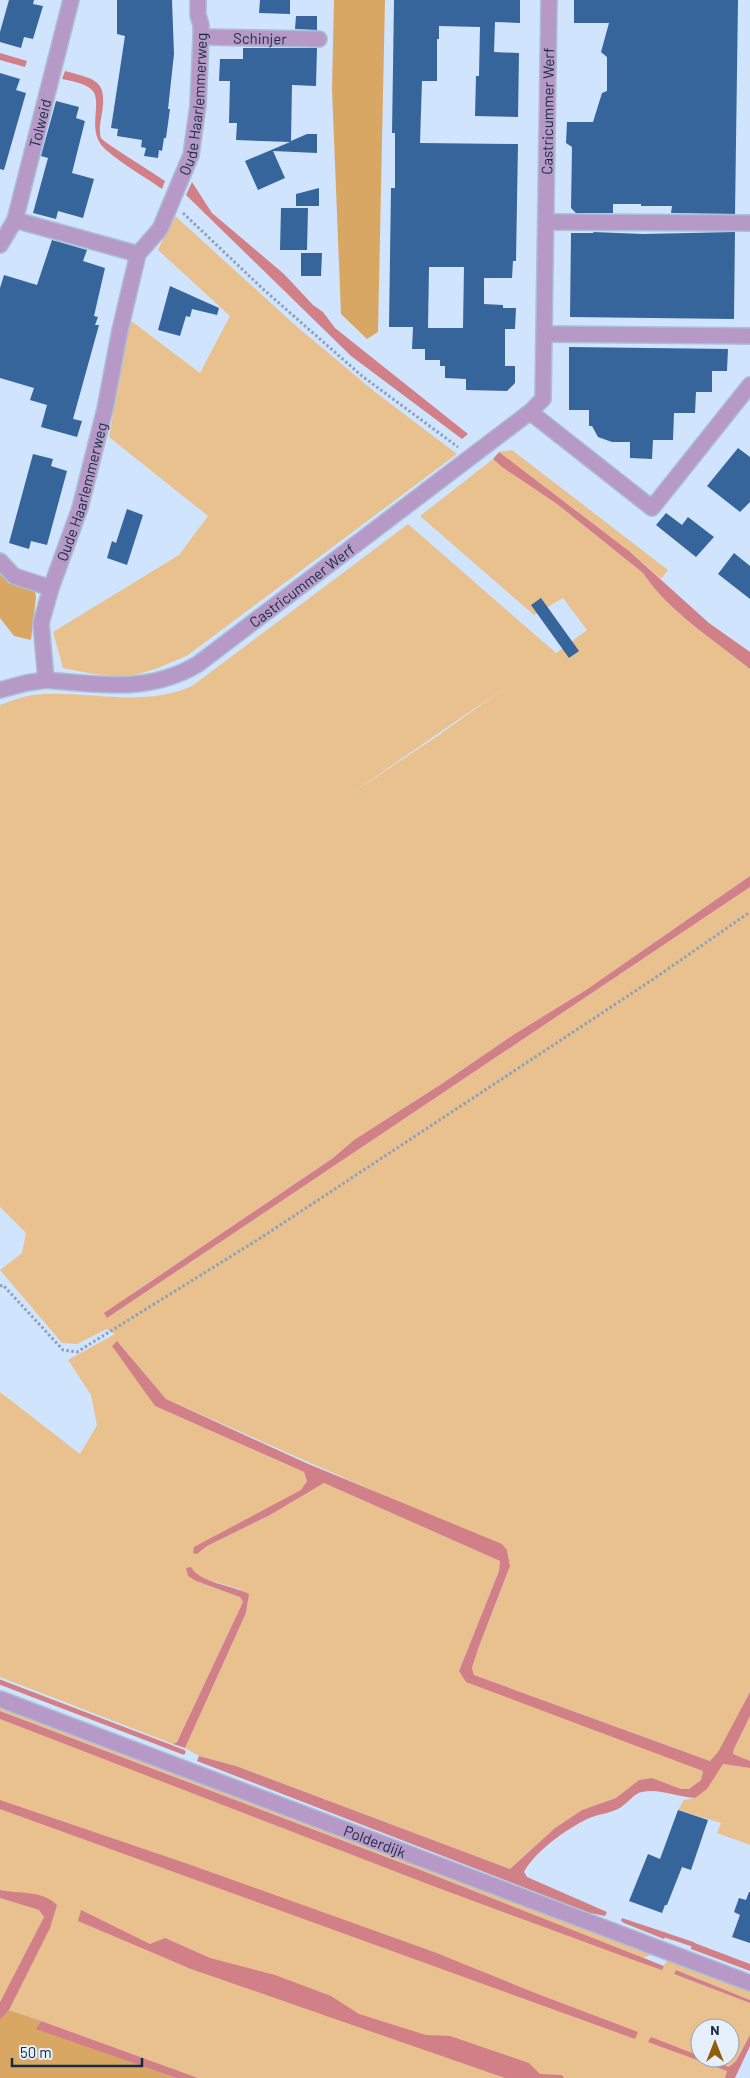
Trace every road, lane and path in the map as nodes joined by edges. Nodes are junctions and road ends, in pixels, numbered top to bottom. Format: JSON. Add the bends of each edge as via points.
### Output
{"nodes":[{"id":1,"x":71,"y":0,"type":"edge"},
{"id":2,"x":198,"y":0,"type":"edge"},
{"id":3,"x":549,"y":0,"type":"edge"},
{"id":4,"x":202,"y":37,"type":"junction"},
{"id":5,"x":319,"y":39,"type":"dead end"},
{"id":6,"x":171,"y":203,"type":"junction"},
{"id":7,"x":14,"y":220,"type":"junction"},
{"id":8,"x":546,"y":222,"type":"junction"},
{"id":9,"x":750,"y":223,"type":"edge"},
{"id":10,"x":0,"y":244,"type":"edge"},
{"id":11,"x":138,"y":254,"type":"junction"},
{"id":12,"x":544,"y":334,"type":"junction"},
{"id":13,"x":750,"y":336,"type":"edge"},
{"id":14,"x":750,"y":385,"type":"edge"},
{"id":15,"x":530,"y":412,"type":"junction"},
{"id":16,"x":470,"y":456,"type":"junction"},
{"id":17,"x":0,"y":561,"type":"edge"},
{"id":18,"x":51,"y":588,"type":"junction"},
{"id":19,"x":46,"y":680,"type":"junction"},
{"id":20,"x":0,"y":690,"type":"edge"},
{"id":21,"x":750,"y":912,"type":"edge"},
{"id":22,"x":0,"y":1286,"type":"edge"},
{"id":23,"x":0,"y":1699,"type":"edge"},
{"id":24,"x":750,"y":1983,"type":"edge"}],
"edges":[{"from":1,"to":7,"type":"street","name":"Tolweid"},
{"from":2,"to":4,"type":"street","name":"Oude Haarlemmerweg"},
{"from":3,"to":8,"type":"street","name":"Castricummer Werf"},
{"from":4,"to":5,"type":"street","name":"Schinjer"},
{"from":4,"to":6,"type":"street","name":"Oude Haarlemmerweg","via":[[191,156]]},
{"from":6,"to":11,"type":"street","name":"Oude Haarlemmerweg","via":[[160,229]]},
{"from":6,"to":16,"type":"path","via":[[362,376]]},
{"from":7,"to":10,"type":"street","name":"Tolweid"},
{"from":7,"to":11,"type":"street"},
{"from":8,"to":9,"type":"street"},
{"from":8,"to":12,"type":"street","name":"Castricummer Werf"},
{"from":11,"to":18,"type":"street","name":"Oude Haarlemmerweg","via":[[80,508]]},
{"from":12,"to":13,"type":"street"},
{"from":12,"to":15,"type":"street","name":"Castricummer Werf","via":[[543,399]]},
{"from":14,"to":15,"type":"street","via":[[652,508]]},
{"from":15,"to":16,"type":"street","name":"Castricummer Werf"},
{"from":16,"to":19,"type":"street","name":"Castricummer Werf","via":[[180,675],[147,684],[109,686]]},
{"from":17,"to":18,"type":"street","via":[[14,576]]},
{"from":18,"to":19,"type":"street","name":"Oude Haarlemmerweg","via":[[41,623]]},
{"from":19,"to":20,"type":"street"},
{"from":21,"to":22,"type":"path","via":[[262,1237],[77,1352],[63,1350],[3,1285]]},
{"from":23,"to":24,"type":"street","name":"Polderdijk"}]}
